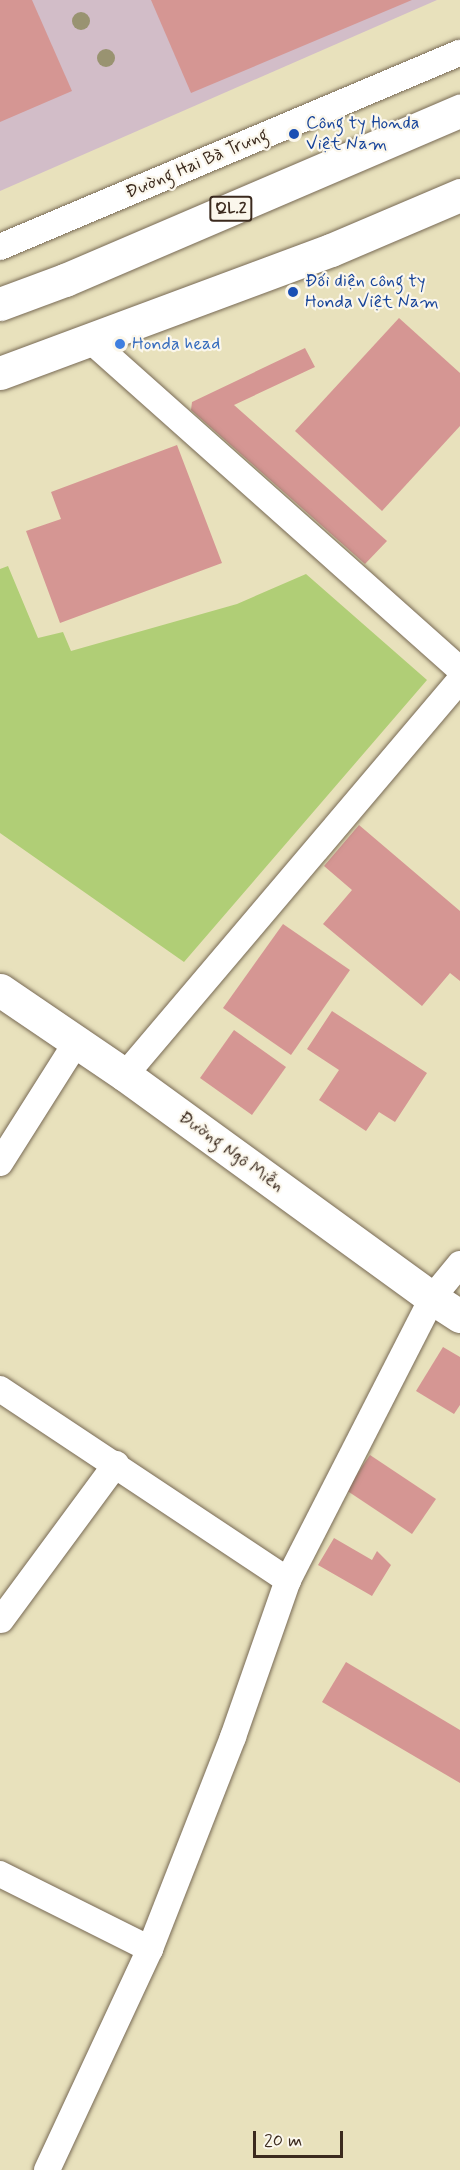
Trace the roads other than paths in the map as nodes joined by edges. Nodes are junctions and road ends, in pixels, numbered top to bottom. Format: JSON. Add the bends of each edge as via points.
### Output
{"nodes":[{"id":1,"x":460,"y":53,"type":"edge"},
{"id":2,"x":460,"y":111,"type":"edge"},
{"id":3,"x":460,"y":195,"type":"edge"},
{"id":4,"x":0,"y":247,"type":"edge"},
{"id":5,"x":0,"y":304,"type":"edge"},
{"id":6,"x":89,"y":339,"type":"junction"},
{"id":7,"x":0,"y":373,"type":"edge"},
{"id":8,"x":460,"y":670,"type":"edge"},
{"id":9,"x":460,"y":680,"type":"edge"},
{"id":10,"x":0,"y":990,"type":"edge"},
{"id":11,"x":76,"y":1043,"type":"junction"},
{"id":12,"x":125,"y":1075,"type":"junction"},
{"id":13,"x":0,"y":1163,"type":"edge"},
{"id":14,"x":460,"y":1264,"type":"edge"},
{"id":15,"x":432,"y":1298,"type":"junction"},
{"id":16,"x":460,"y":1316,"type":"edge"},
{"id":17,"x":0,"y":1389,"type":"edge"},
{"id":18,"x":116,"y":1464,"type":"junction"},
{"id":19,"x":288,"y":1580,"type":"junction"},
{"id":20,"x":1,"y":1620,"type":"edge"},
{"id":21,"x":0,"y":1874,"type":"edge"},
{"id":22,"x":150,"y":1949,"type":"junction"},
{"id":23,"x":46,"y":2170,"type":"edge"}],
"edges":[{"from":1,"to":4,"type":"street","name":"Đường Hai Bà Trưng"},
{"from":2,"to":5,"type":"main road","number":"QL.2","via":[[65,280]]},
{"from":3,"to":6,"type":"main road","via":[[331,250]]},
{"from":6,"to":7,"type":"main road"},
{"from":6,"to":8,"type":"street"},
{"from":9,"to":12,"type":"street"},
{"from":10,"to":11,"type":"main road","name":"Đường Ngô Miễn"},
{"from":11,"to":12,"type":"main road","name":"Đường Ngô Miễn"},
{"from":11,"to":13,"type":"street"},
{"from":12,"to":15,"type":"main road","name":"Đường Ngô Miễn"},
{"from":14,"to":15,"type":"street"},
{"from":15,"to":16,"type":"main road","name":"Đường Ngô Miễn"},
{"from":15,"to":19,"type":"street"},
{"from":17,"to":18,"type":"street"},
{"from":18,"to":19,"type":"street"},
{"from":18,"to":20,"type":"street"},
{"from":19,"to":22,"type":"street","via":[[233,1737]]},
{"from":21,"to":22,"type":"street"},
{"from":22,"to":23,"type":"street"}]}
